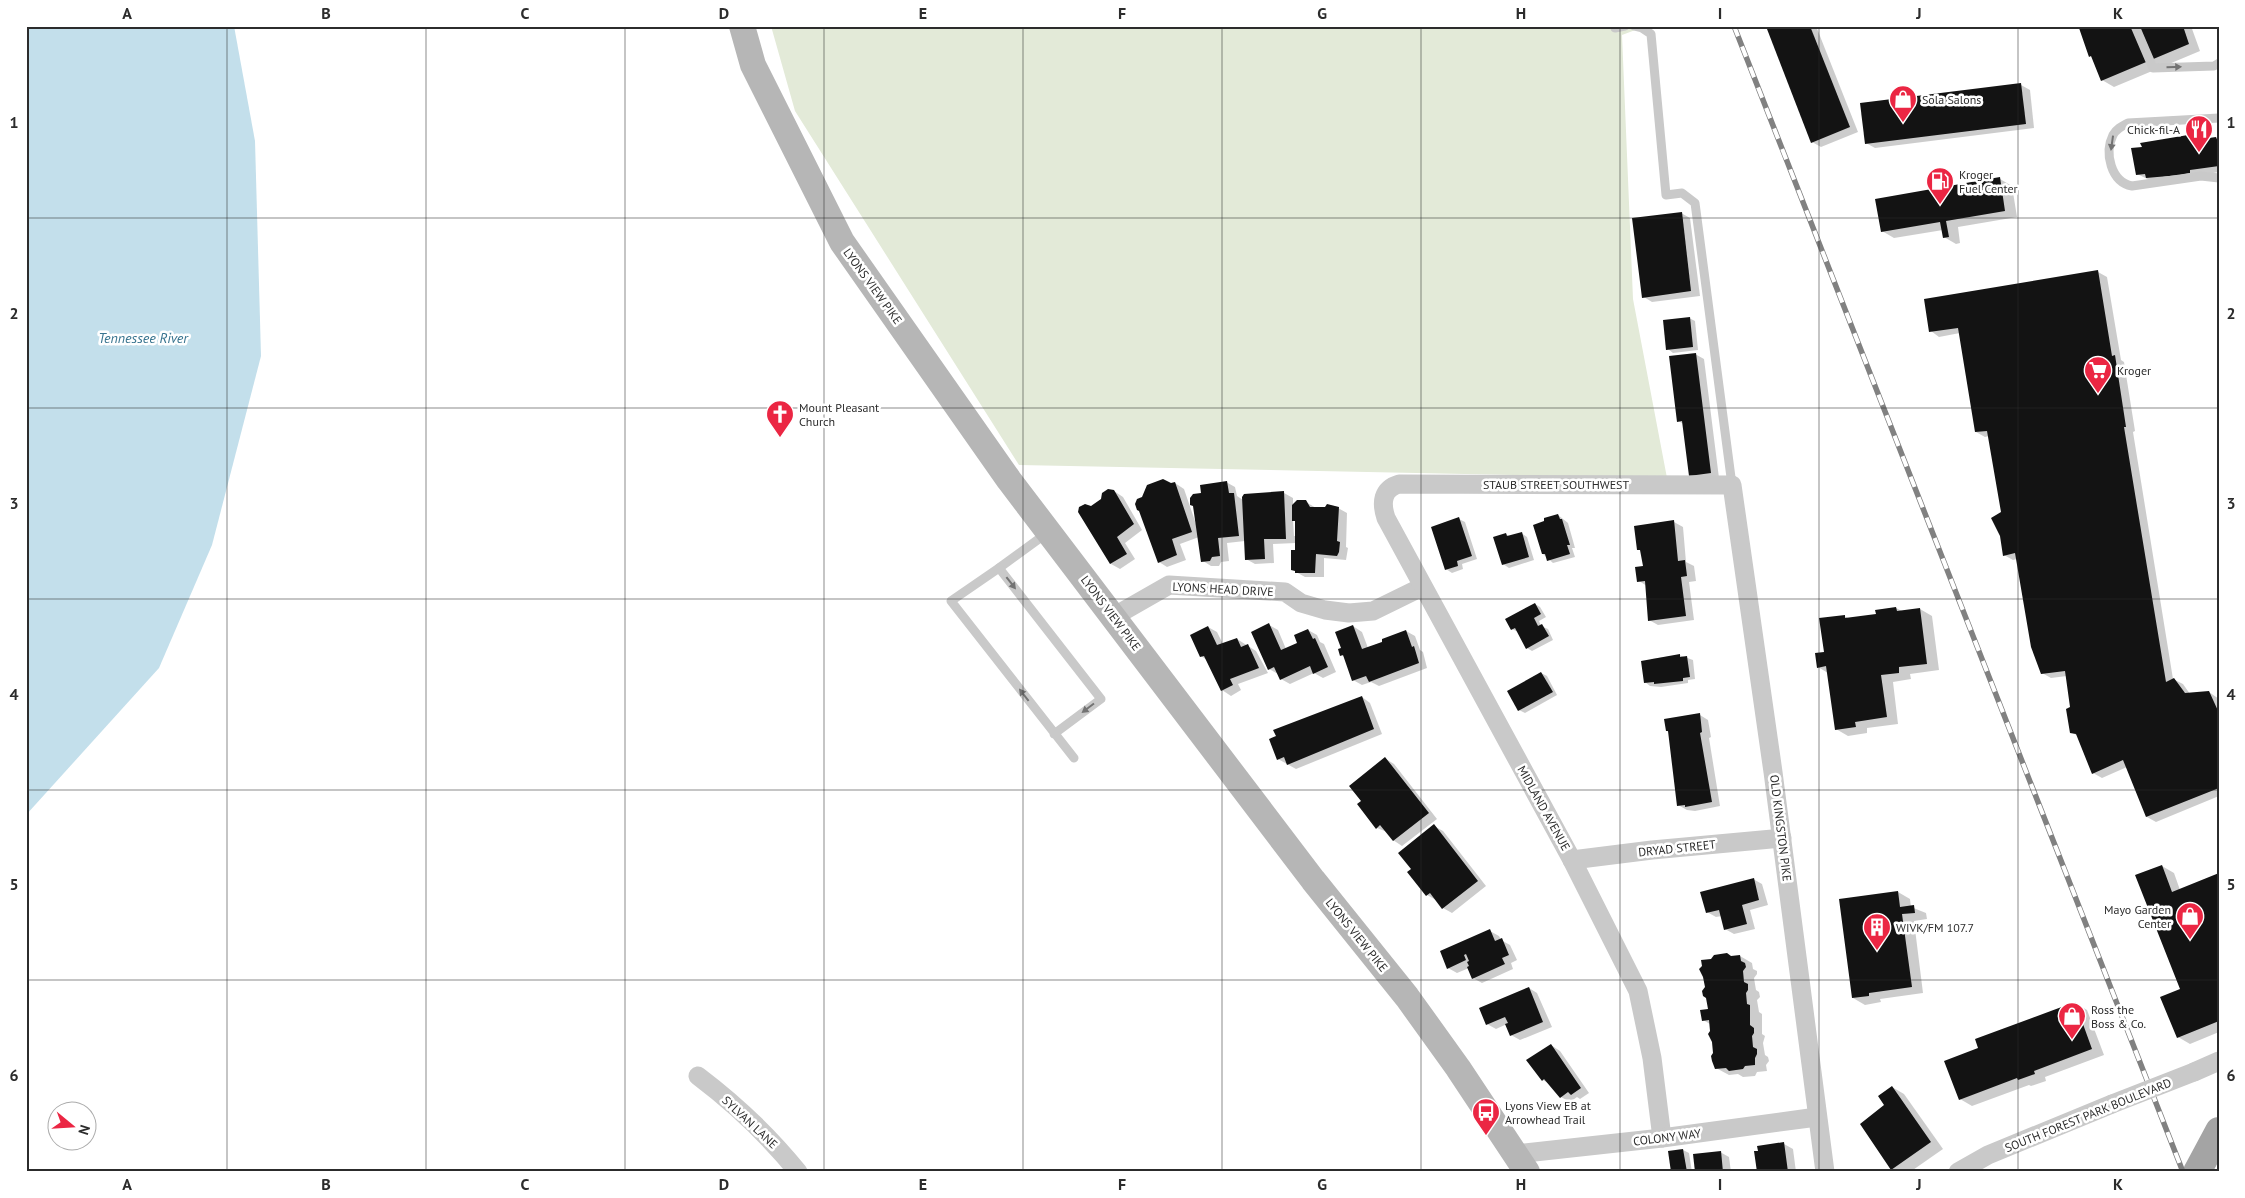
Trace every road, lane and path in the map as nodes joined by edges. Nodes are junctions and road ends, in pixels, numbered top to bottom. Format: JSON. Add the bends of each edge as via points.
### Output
{"nodes":[{"id":1,"x":742,"y":26,"type":"edge"},
{"id":2,"x":1625,"y":26,"type":"edge"},
{"id":3,"x":1634,"y":26,"type":"edge"},
{"id":4,"x":2135,"y":26,"type":"edge"},
{"id":5,"x":1615,"y":28,"type":"dead end"},
{"id":6,"x":2219,"y":63,"type":"edge"},
{"id":7,"x":2219,"y":118,"type":"edge"},
{"id":8,"x":2219,"y":178,"type":"edge"},
{"id":9,"x":1732,"y":485,"type":"junction"},
{"id":10,"x":1385,"y":495,"type":"joint"},
{"id":11,"x":1049,"y":532,"type":"junction"},
{"id":12,"x":999,"y":568,"type":"junction"},
{"id":13,"x":1422,"y":587,"type":"junction"},
{"id":14,"x":1113,"y":617,"type":"junction"},
{"id":15,"x":1054,"y":734,"type":"junction"},
{"id":16,"x":1074,"y":758,"type":"dead end"},
{"id":17,"x":1782,"y":838,"type":"junction"},
{"id":18,"x":1572,"y":860,"type":"junction"},
{"id":19,"x":2219,"y":1061,"type":"edge"},
{"id":20,"x":698,"y":1076,"type":"dead end"},
{"id":21,"x":1817,"y":1117,"type":"junction"},
{"id":22,"x":2219,"y":1131,"type":"edge"},
{"id":23,"x":1662,"y":1138,"type":"junction"},
{"id":24,"x":1522,"y":1163,"type":"edge"},
{"id":25,"x":798,"y":1172,"type":"edge"},
{"id":26,"x":1825,"y":1172,"type":"edge"},
{"id":27,"x":1958,"y":1172,"type":"edge"},
{"id":28,"x":2197,"y":1172,"type":"edge"}],
"edges":[{"from":1,"to":11,"type":"street","name":"LYONS VIEW PIKE","via":[[754,65],[842,242]]},
{"from":2,"to":5,"type":"lane"},
{"from":3,"to":9,"type":"lane","via":[[1651,34],[1666,195],[1682,193],[1695,203]]},
{"from":4,"to":6,"type":"lane","one_way":true,"via":[[2153,68],[2214,66]]},
{"from":7,"to":8,"type":"lane","one_way":true,"via":[[2119,127],[2113,133],[2110,155],[2112,168],[2123,185],[2201,176]]},
{"from":9,"to":10,"type":"street","name":"STAUB STREET SOUTHWEST","via":[[1399,484],[1391,486]]},
{"from":9,"to":17,"type":"street","name":"OLD KINGSTON PIKE"},
{"from":10,"to":13,"type":"street","name":"MIDLAND AVENUE","via":[[1382,506],[1386,518]]},
{"from":11,"to":12,"type":"lane"},
{"from":11,"to":14,"type":"street","name":"LYONS VIEW PIKE"},
{"from":12,"to":15,"type":"lane","one_way":true,"via":[[1101,699]]},
{"from":15,"to":12,"type":"lane","one_way":true,"via":[[951,601]]},
{"from":13,"to":14,"type":"street","name":"LYONS HEAD DRIVE","via":[[1373,611],[1349,614],[1301,603],[1284,592],[1168,585]]},
{"from":13,"to":18,"type":"street","name":"MIDLAND AVENUE"},
{"from":14,"to":24,"type":"street","name":"LYONS VIEW PIKE","via":[[1313,880],[1407,997]]},
{"from":15,"to":16,"type":"lane"},
{"from":17,"to":18,"type":"street","name":"DRYAD STREET"},
{"from":17,"to":21,"type":"street","name":"OLD KINGSTON PIKE"},
{"from":18,"to":23,"type":"street","name":"MIDLAND AVENUE","via":[[1638,991],[1652,1058]]},
{"from":19,"to":27,"type":"street","name":"SOUTH FOREST PARK BOULEVARD","bridge":true,"via":[[1988,1155]]},
{"from":20,"to":25,"type":"street","name":"SYLVAN LANE","via":[[777,1146]]},
{"from":21,"to":23,"type":"street","name":"COLONY WAY"},
{"from":21,"to":26,"type":"street","name":"OLD KINGSTON PIKE"},
{"from":22,"to":28,"type":"main road"},
{"from":23,"to":24,"type":"street","name":"COLONY WAY"}]}
